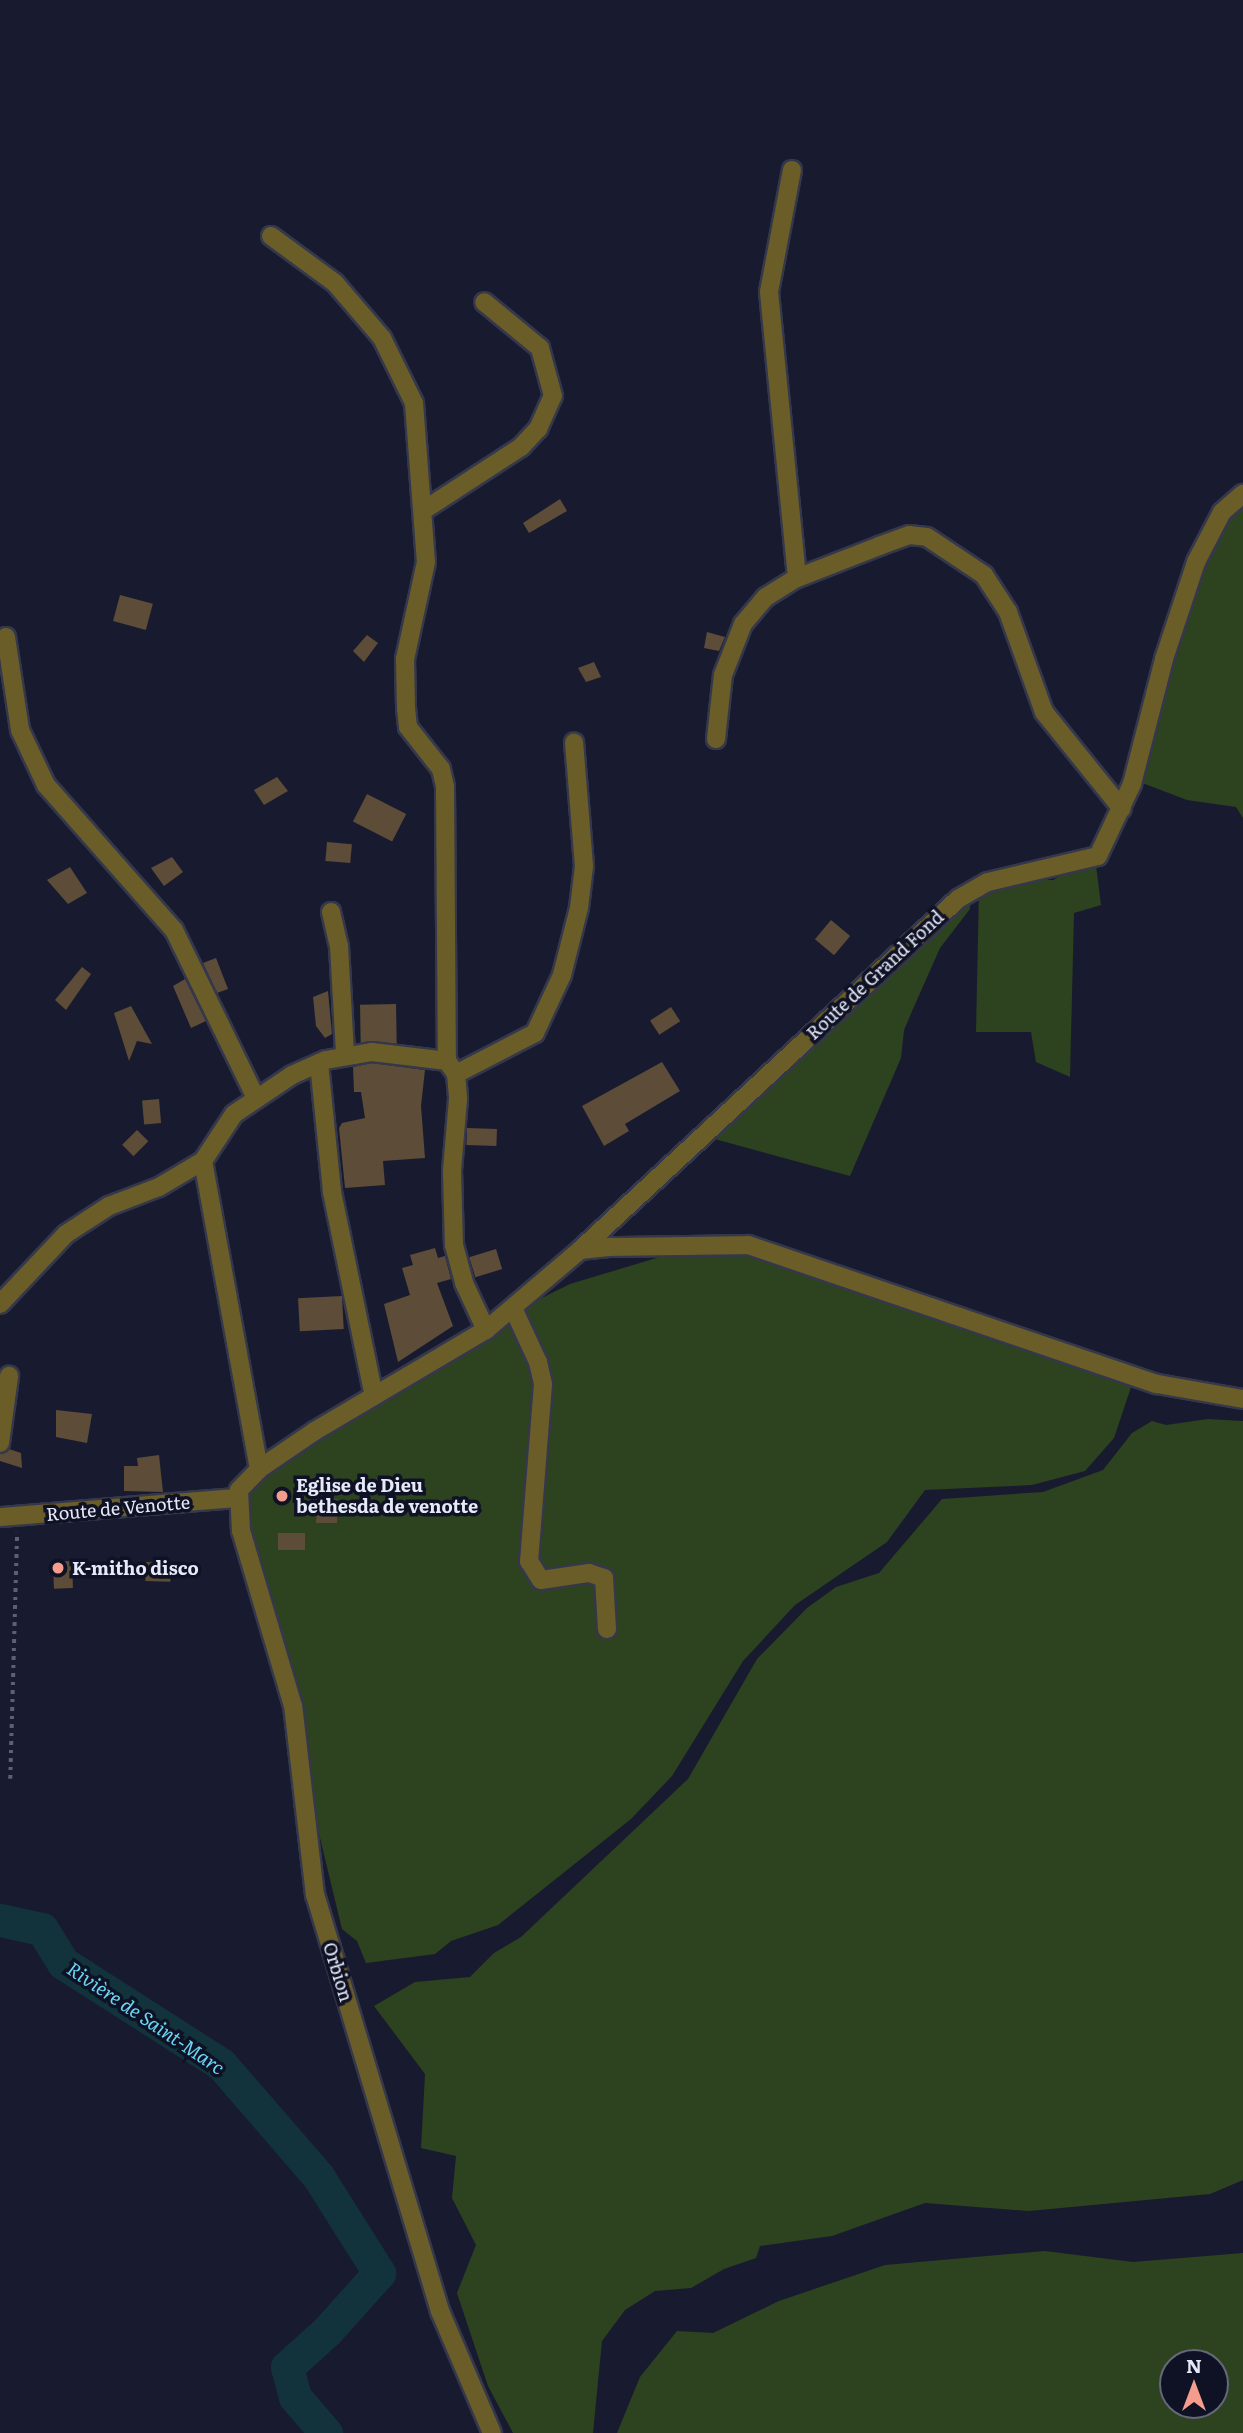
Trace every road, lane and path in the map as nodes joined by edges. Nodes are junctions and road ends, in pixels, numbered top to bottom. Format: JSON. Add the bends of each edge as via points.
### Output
{"nodes":[{"id":1,"x":792,"y":170,"type":"dead end"},
{"id":2,"x":271,"y":236,"type":"dead end"},
{"id":3,"x":484,"y":302,"type":"dead end"},
{"id":4,"x":1243,"y":494,"type":"edge"},
{"id":5,"x":424,"y":510,"type":"junction"},
{"id":6,"x":797,"y":578,"type":"junction"},
{"id":7,"x":6,"y":637,"type":"dead end"},
{"id":8,"x":716,"y":738,"type":"dead end"},
{"id":9,"x":574,"y":742,"type":"dead end"},
{"id":10,"x":1122,"y":810,"type":"junction"},
{"id":11,"x":331,"y":912,"type":"dead end"},
{"id":12,"x":345,"y":1055,"type":"junction"},
{"id":13,"x":319,"y":1063,"type":"junction"},
{"id":14,"x":452,"y":1068,"type":"junction"},
{"id":15,"x":255,"y":1096,"type":"junction"},
{"id":16,"x":203,"y":1161,"type":"junction"},
{"id":17,"x":580,"y":1250,"type":"junction"},
{"id":18,"x":0,"y":1304,"type":"edge"},
{"id":19,"x":513,"y":1308,"type":"junction"},
{"id":20,"x":486,"y":1330,"type":"junction"},
{"id":21,"x":9,"y":1376,"type":"dead end"},
{"id":22,"x":374,"y":1396,"type":"junction"},
{"id":23,"x":1243,"y":1399,"type":"edge"},
{"id":24,"x":0,"y":1443,"type":"edge"},
{"id":25,"x":259,"y":1469,"type":"junction"},
{"id":26,"x":236,"y":1498,"type":"junction"},
{"id":27,"x":8,"y":1516,"type":"edge"},
{"id":28,"x":607,"y":1629,"type":"dead end"},
{"id":29,"x":10,"y":1779,"type":"dead end"},
{"id":30,"x":492,"y":2433,"type":"edge"}],
"edges":[{"from":1,"to":6,"type":"street","via":[[769,292]]},
{"from":2,"to":5,"type":"street","via":[[335,283],[382,338],[414,403]]},
{"from":3,"to":5,"type":"street","via":[[540,348],[552,396],[538,429],[521,447]]},
{"from":4,"to":10,"type":"street","name":"Route de Grand Fond","via":[[1222,512],[1196,562]]},
{"from":5,"to":14,"type":"street","via":[[426,562],[405,659],[405,708],[408,727],[441,769],[445,787]]},
{"from":6,"to":8,"type":"street","via":[[766,597],[743,624],[723,675]]},
{"from":6,"to":10,"type":"street","via":[[909,535],[927,537],[961,555],[984,575],[1008,612],[1044,712]]},
{"from":7,"to":15,"type":"street","via":[[20,730],[46,785],[174,930]]},
{"from":9,"to":14,"type":"street","via":[[584,866],[562,975],[535,1033]]},
{"from":10,"to":17,"type":"street","name":"Route de Grand Fond","via":[[1098,856],[988,882],[958,899]]},
{"from":11,"to":12,"type":"street","via":[[339,946]]},
{"from":12,"to":13,"type":"street"},
{"from":12,"to":14,"type":"street","via":[[372,1052]]},
{"from":13,"to":15,"type":"street"},
{"from":13,"to":22,"type":"street","via":[[332,1192]]},
{"from":14,"to":20,"type":"street","via":[[454,1245],[464,1283]]},
{"from":15,"to":16,"type":"street","via":[[217,1134]]},
{"from":16,"to":18,"type":"street","via":[[159,1187],[109,1206],[66,1234]]},
{"from":16,"to":25,"type":"street"},
{"from":17,"to":19,"type":"street","name":"Route de Grand Fond"},
{"from":17,"to":23,"type":"street","via":[[748,1245],[1157,1384]]},
{"from":19,"to":20,"type":"street","name":"Route de Grand Fond"},
{"from":19,"to":28,"type":"street","via":[[543,1384],[529,1561],[541,1580],[589,1573],[604,1578]]},
{"from":20,"to":22,"type":"street","name":"Route de Grand Fond"},
{"from":21,"to":24,"type":"street"},
{"from":22,"to":25,"type":"street","name":"Route de Grand Fond"},
{"from":25,"to":26,"type":"street","name":"Route de Grand Fond"},
{"from":26,"to":27,"type":"street","name":"Route de Venotte"},
{"from":26,"to":30,"type":"street","name":"Orbion","via":[[245,1547],[293,1706],[315,1895],[440,2311]]},
{"from":27,"to":29,"type":"path"}]}
